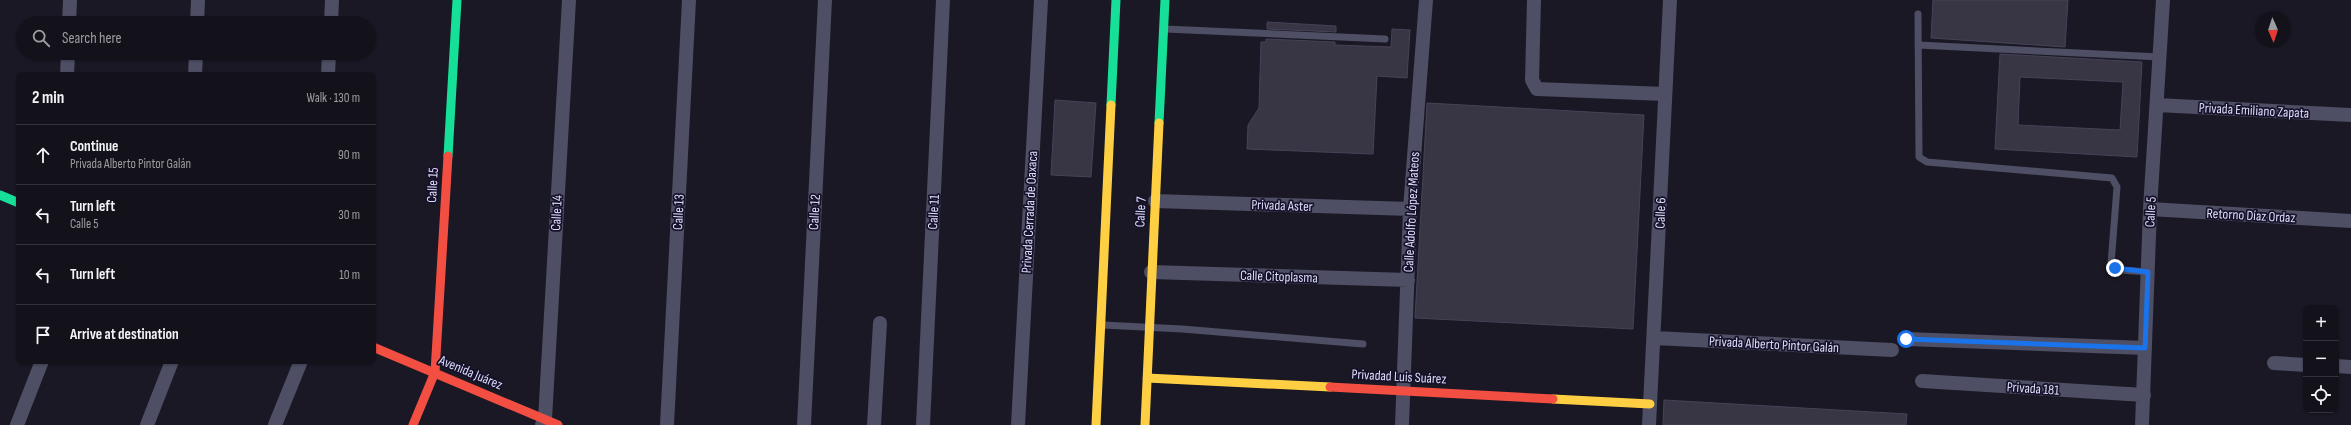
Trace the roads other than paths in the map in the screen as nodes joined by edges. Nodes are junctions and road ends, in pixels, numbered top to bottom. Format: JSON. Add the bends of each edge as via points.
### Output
{"nodes":[{"id":1,"x":70,"y":0,"type":"edge"},
{"id":2,"x":198,"y":0,"type":"edge"},
{"id":3,"x":332,"y":0,"type":"edge"},
{"id":4,"x":457,"y":0,"type":"edge"},
{"id":5,"x":569,"y":0,"type":"edge"},
{"id":6,"x":689,"y":0,"type":"edge"},
{"id":7,"x":824,"y":0,"type":"edge"},
{"id":8,"x":943,"y":0,"type":"edge"},
{"id":9,"x":1041,"y":0,"type":"edge"},
{"id":10,"x":1116,"y":0,"type":"edge"},
{"id":11,"x":1165,"y":0,"type":"edge"},
{"id":12,"x":1426,"y":0,"type":"edge"},
{"id":13,"x":1534,"y":0,"type":"edge"},
{"id":14,"x":1670,"y":0,"type":"edge"},
{"id":15,"x":2163,"y":0,"type":"edge"},
{"id":16,"x":1918,"y":14,"type":"dead end"},
{"id":17,"x":69,"y":16,"type":"edge"},
{"id":18,"x":197,"y":16,"type":"edge"},
{"id":19,"x":331,"y":16,"type":"edge"},
{"id":20,"x":1163,"y":29,"type":"junction"},
{"id":21,"x":1384,"y":39,"type":"dead end"},
{"id":22,"x":1918,"y":45,"type":"junction"},
{"id":23,"x":2160,"y":57,"type":"junction"},
{"id":24,"x":68,"y":60,"type":"edge"},
{"id":25,"x":196,"y":60,"type":"edge"},
{"id":26,"x":329,"y":60,"type":"edge"},
{"id":27,"x":67,"y":72,"type":"edge"},
{"id":28,"x":195,"y":72,"type":"edge"},
{"id":29,"x":328,"y":72,"type":"edge"},
{"id":30,"x":1665,"y":94,"type":"junction"},
{"id":31,"x":2157,"y":105,"type":"junction"},
{"id":32,"x":2351,"y":114,"type":"edge"},
{"id":33,"x":0,"y":196,"type":"edge"},
{"id":34,"x":1155,"y":201,"type":"junction"},
{"id":35,"x":16,"y":202,"type":"edge"},
{"id":36,"x":2150,"y":209,"type":"junction"},
{"id":37,"x":1410,"y":210,"type":"junction"},
{"id":38,"x":2351,"y":221,"type":"edge"},
{"id":39,"x":1152,"y":272,"type":"junction"},
{"id":40,"x":2148,"y":272,"type":"junction"},
{"id":41,"x":1408,"y":280,"type":"junction"},
{"id":42,"x":880,"y":323,"type":"dead end"},
{"id":43,"x":1101,"y":325,"type":"junction"},
{"id":44,"x":1149,"y":328,"type":"junction"},
{"id":45,"x":1655,"y":338,"type":"junction"},
{"id":46,"x":1906,"y":339,"type":"dead end"},
{"id":47,"x":1363,"y":344,"type":"dead end"},
{"id":48,"x":376,"y":348,"type":"edge"},
{"id":49,"x":2145,"y":348,"type":"junction"},
{"id":50,"x":1892,"y":350,"type":"dead end"},
{"id":51,"x":2274,"y":363,"type":"dead end"},
{"id":52,"x":41,"y":364,"type":"edge"},
{"id":53,"x":171,"y":364,"type":"edge"},
{"id":54,"x":300,"y":364,"type":"edge"},
{"id":55,"x":2303,"y":365,"type":"edge"},
{"id":56,"x":2339,"y":366,"type":"edge"},
{"id":57,"x":2351,"y":367,"type":"edge"},
{"id":58,"x":435,"y":372,"type":"junction"},
{"id":59,"x":1147,"y":378,"type":"junction"},
{"id":60,"x":1922,"y":381,"type":"dead end"},
{"id":61,"x":1403,"y":390,"type":"junction"},
{"id":62,"x":2144,"y":395,"type":"junction"},
{"id":63,"x":1650,"y":404,"type":"junction"},
{"id":64,"x":543,"y":422,"type":"edge"},
{"id":65,"x":17,"y":425,"type":"edge"},
{"id":66,"x":147,"y":425,"type":"edge"},
{"id":67,"x":275,"y":425,"type":"edge"},
{"id":68,"x":413,"y":425,"type":"edge"},
{"id":69,"x":558,"y":425,"type":"edge"},
{"id":70,"x":667,"y":425,"type":"edge"},
{"id":71,"x":804,"y":425,"type":"edge"},
{"id":72,"x":874,"y":425,"type":"edge"},
{"id":73,"x":923,"y":425,"type":"edge"},
{"id":74,"x":1018,"y":425,"type":"edge"},
{"id":75,"x":1096,"y":425,"type":"edge"},
{"id":76,"x":1145,"y":425,"type":"edge"},
{"id":77,"x":1402,"y":425,"type":"edge"},
{"id":78,"x":1649,"y":425,"type":"edge"},
{"id":79,"x":2142,"y":425,"type":"edge"}],
"edges":[{"from":1,"to":17,"type":"street"},
{"from":2,"to":18,"type":"street"},
{"from":3,"to":19,"type":"street"},
{"from":4,"to":58,"type":"street","name":"Calle 15"},
{"from":5,"to":64,"type":"street","name":"Calle 14"},
{"from":6,"to":70,"type":"street","name":"Calle 13"},
{"from":7,"to":71,"type":"street","name":"Calle 12"},
{"from":8,"to":73,"type":"street","name":"Calle 11"},
{"from":9,"to":74,"type":"street","name":"Privada Cerrada de Oaxaca"},
{"from":10,"to":43,"type":"street"},
{"from":11,"to":20,"type":"street","name":"Calle 7"},
{"from":12,"to":37,"type":"street","name":"Calle Adolfo López Mateos"},
{"from":13,"to":30,"type":"street","via":[[1532,80],[1537,89]]},
{"from":14,"to":30,"type":"street","name":"Calle 6"},
{"from":15,"to":23,"type":"street","name":"Calle 5"},
{"from":16,"to":22,"type":"lane"},
{"from":20,"to":21,"type":"lane"},
{"from":20,"to":34,"type":"street","name":"Calle 7"},
{"from":22,"to":23,"type":"lane"},
{"from":22,"to":40,"type":"lane","via":[[1918,152],[1923,161],[2112,178],[2117,187],[2111,264],[2120,270]]},
{"from":23,"to":31,"type":"street","name":"Calle 5"},
{"from":24,"to":27,"type":"street"},
{"from":25,"to":28,"type":"street"},
{"from":26,"to":29,"type":"street"},
{"from":30,"to":45,"type":"street","name":"Calle 6"},
{"from":31,"to":32,"type":"street","name":"Privada Emiliano Zapata"},
{"from":31,"to":36,"type":"street","name":"Calle 5"},
{"from":33,"to":35,"type":"street"},
{"from":34,"to":37,"type":"street","name":"Privada Aster"},
{"from":34,"to":39,"type":"street","name":"Calle 7"},
{"from":36,"to":38,"type":"street","name":"Retorno Díaz Ordaz"},
{"from":36,"to":40,"type":"street","name":"Calle 5"},
{"from":37,"to":41,"type":"street","name":"Calle Adolfo López Mateos"},
{"from":39,"to":41,"type":"street","name":"Calle Citoplasma"},
{"from":39,"to":44,"type":"street","name":"Calle 7"},
{"from":40,"to":49,"type":"street","name":"Calle 5"},
{"from":41,"to":61,"type":"street","name":"Calle Adolfo López Mateos"},
{"from":42,"to":72,"type":"street"},
{"from":43,"to":44,"type":"lane"},
{"from":43,"to":75,"type":"street"},
{"from":44,"to":47,"type":"lane"},
{"from":44,"to":59,"type":"street","name":"Calle 7"},
{"from":45,"to":50,"type":"street","name":"Privada Alberto Pintor Galán"},
{"from":45,"to":63,"type":"street","name":"Calle 6"},
{"from":46,"to":49,"type":"street"},
{"from":48,"to":58,"type":"street","name":"Avenida Juárez"},
{"from":49,"to":62,"type":"street","name":"Calle 5"},
{"from":51,"to":55,"type":"street"},
{"from":52,"to":65,"type":"street"},
{"from":53,"to":66,"type":"street"},
{"from":54,"to":67,"type":"street"},
{"from":56,"to":57,"type":"street"},
{"from":58,"to":64,"type":"street","name":"Avenida Juárez"},
{"from":58,"to":68,"type":"street","name":"Calle 15"},
{"from":59,"to":61,"type":"street","name":"Privadad Luis Suárez"},
{"from":59,"to":76,"type":"street","name":"Calle 7"},
{"from":60,"to":62,"type":"street","name":"Privada 181"},
{"from":61,"to":63,"type":"street","name":"Privadad Luis Suárez"},
{"from":61,"to":77,"type":"street","name":"Calle Adolfo López Mateos"},
{"from":62,"to":79,"type":"street","name":"Calle 5"},
{"from":63,"to":78,"type":"street","name":"Calle 6"},
{"from":64,"to":69,"type":"street","name":"Avenida Juárez"}]}
